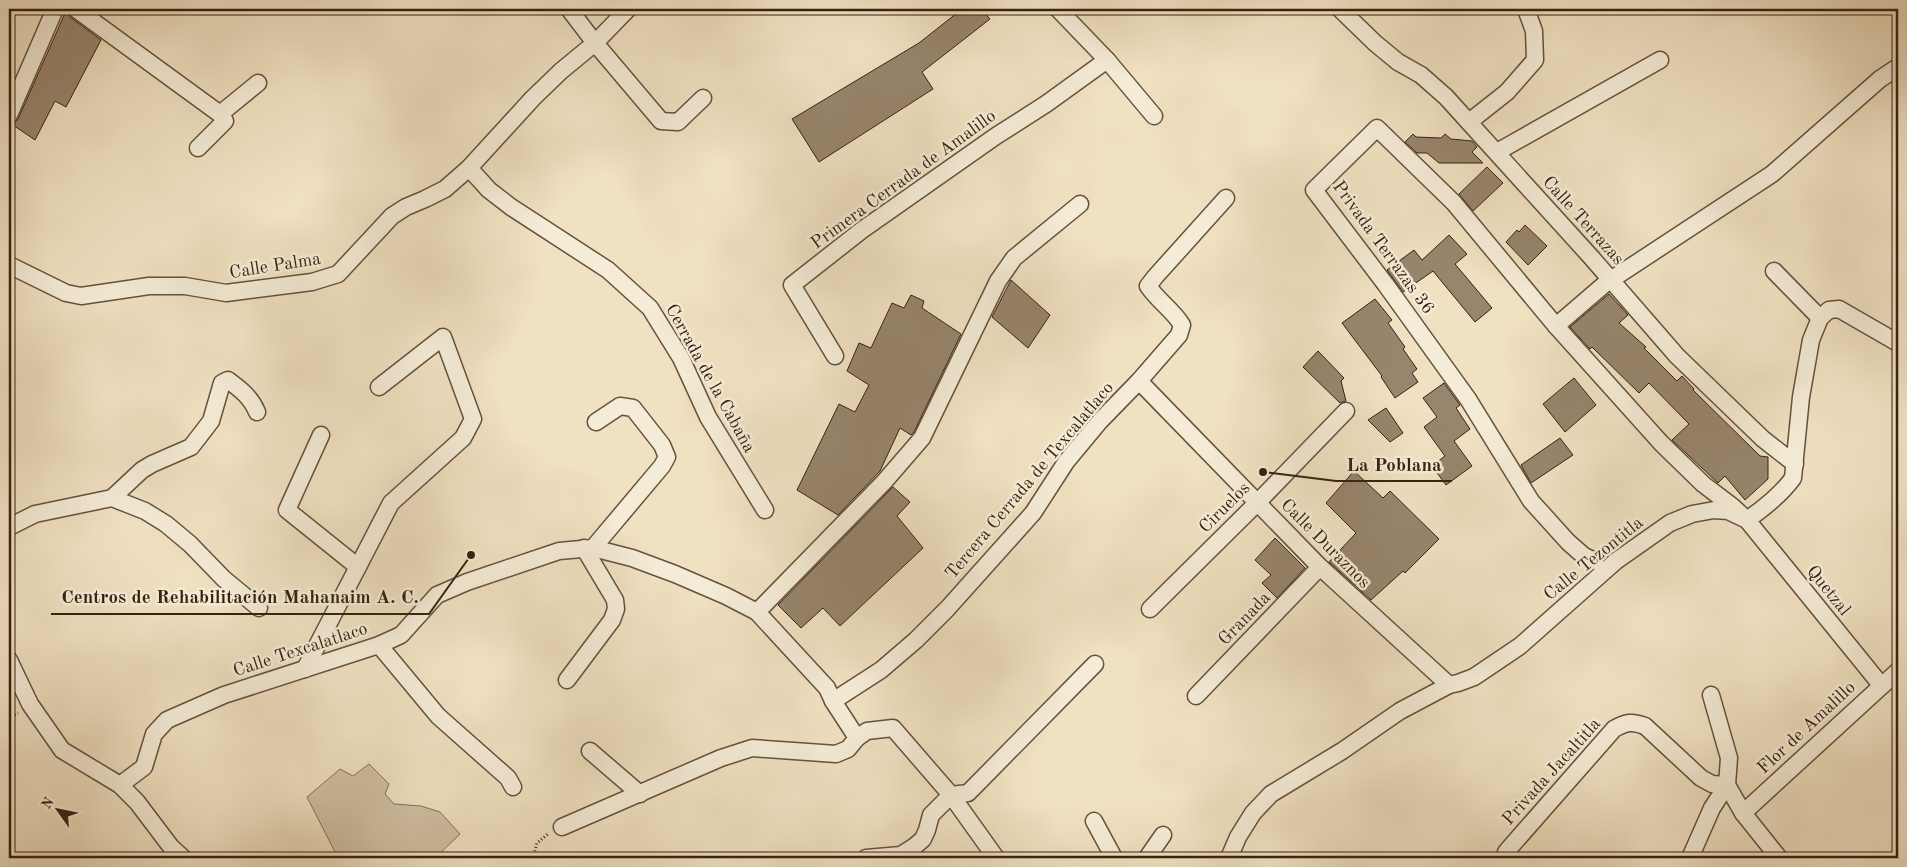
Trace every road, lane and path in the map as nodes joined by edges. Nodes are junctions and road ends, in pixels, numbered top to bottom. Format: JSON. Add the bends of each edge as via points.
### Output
{"nodes":[{"id":1,"x":55,"y":9,"type":"edge"},
{"id":2,"x":76,"y":9,"type":"edge"},
{"id":3,"x":569,"y":9,"type":"edge"},
{"id":4,"x":628,"y":9,"type":"edge"},
{"id":5,"x":1058,"y":9,"type":"edge"},
{"id":6,"x":1340,"y":9,"type":"edge"},
{"id":7,"x":1526,"y":9,"type":"edge"},
{"id":8,"x":595,"y":43,"type":"junction"},
{"id":9,"x":1107,"y":60,"type":"junction"},
{"id":10,"x":1660,"y":60,"type":"dead end"},
{"id":11,"x":1898,"y":67,"type":"edge"},
{"id":12,"x":258,"y":83,"type":"dead end"},
{"id":13,"x":704,"y":98,"type":"dead end"},
{"id":14,"x":9,"y":115,"type":"edge"},
{"id":15,"x":1154,"y":116,"type":"dead end"},
{"id":16,"x":222,"y":118,"type":"junction"},
{"id":17,"x":1469,"y":122,"type":"junction"},
{"id":18,"x":198,"y":148,"type":"dead end"},
{"id":19,"x":1497,"y":152,"type":"junction"},
{"id":20,"x":469,"y":168,"type":"junction"},
{"id":21,"x":1226,"y":198,"type":"dead end"},
{"id":22,"x":1080,"y":204,"type":"dead end"},
{"id":23,"x":9,"y":265,"type":"edge"},
{"id":24,"x":1774,"y":271,"type":"dead end"},
{"id":25,"x":1611,"y":280,"type":"junction"},
{"id":26,"x":1820,"y":318,"type":"junction"},
{"id":27,"x":1556,"y":326,"type":"junction"},
{"id":28,"x":1898,"y":344,"type":"edge"},
{"id":29,"x":835,"y":356,"type":"dead end"},
{"id":30,"x":1139,"y":381,"type":"junction"},
{"id":31,"x":379,"y":387,"type":"dead end"},
{"id":32,"x":1346,"y":411,"type":"dead end"},
{"id":33,"x":257,"y":412,"type":"dead end"},
{"id":34,"x":596,"y":422,"type":"dead end"},
{"id":35,"x":321,"y":435,"type":"dead end"},
{"id":36,"x":1795,"y":464,"type":"junction"},
{"id":37,"x":112,"y":498,"type":"junction"},
{"id":38,"x":1257,"y":503,"type":"junction"},
{"id":39,"x":765,"y":510,"type":"dead end"},
{"id":40,"x":1747,"y":520,"type":"junction"},
{"id":41,"x":9,"y":527,"type":"edge"},
{"id":42,"x":589,"y":548,"type":"junction"},
{"id":43,"x":1595,"y":561,"type":"dead end"},
{"id":44,"x":358,"y":567,"type":"junction"},
{"id":45,"x":1320,"y":567,"type":"junction"},
{"id":46,"x":259,"y":608,"type":"dead end"},
{"id":47,"x":1150,"y":610,"type":"dead end"},
{"id":48,"x":757,"y":612,"type":"junction"},
{"id":49,"x":379,"y":645,"type":"junction"},
{"id":50,"x":9,"y":660,"type":"edge"},
{"id":51,"x":1095,"y":664,"type":"dead end"},
{"id":52,"x":305,"y":669,"type":"junction"},
{"id":53,"x":1898,"y":671,"type":"edge"},
{"id":54,"x":567,"y":680,"type":"dead end"},
{"id":55,"x":1449,"y":685,"type":"junction"},
{"id":56,"x":1881,"y":685,"type":"junction"},
{"id":57,"x":1711,"y":695,"type":"dead end"},
{"id":58,"x":1196,"y":696,"type":"dead end"},
{"id":59,"x":833,"y":701,"type":"junction"},
{"id":60,"x":857,"y":738,"type":"junction"},
{"id":61,"x":590,"y":751,"type":"dead end"},
{"id":62,"x":120,"y":785,"type":"junction"},
{"id":63,"x":1727,"y":785,"type":"junction"},
{"id":64,"x":513,"y":787,"type":"dead end"},
{"id":65,"x":640,"y":794,"type":"junction"},
{"id":66,"x":951,"y":795,"type":"junction"},
{"id":67,"x":1742,"y":813,"type":"junction"},
{"id":68,"x":1094,"y":821,"type":"dead end"},
{"id":69,"x":562,"y":827,"type":"joint"},
{"id":70,"x":1163,"y":835,"type":"dead end"},
{"id":71,"x":1506,"y":852,"type":"dead end"},
{"id":72,"x":183,"y":858,"type":"edge"},
{"id":73,"x":533,"y":858,"type":"edge"},
{"id":74,"x":866,"y":858,"type":"edge"},
{"id":75,"x":996,"y":858,"type":"edge"},
{"id":76,"x":1114,"y":858,"type":"edge"},
{"id":77,"x":1147,"y":858,"type":"edge"},
{"id":78,"x":1229,"y":858,"type":"edge"},
{"id":79,"x":1690,"y":858,"type":"edge"},
{"id":80,"x":1779,"y":858,"type":"edge"}],
"edges":[{"from":1,"to":14,"type":"street"},
{"from":2,"to":16,"type":"street"},
{"from":3,"to":8,"type":"street"},
{"from":4,"to":8,"type":"street","name":"Calle Palma"},
{"from":5,"to":9,"type":"street"},
{"from":6,"to":17,"type":"street","name":"Calle Terrazas","via":[[1398,62],[1421,75]]},
{"from":7,"to":17,"type":"street","via":[[1534,31],[1535,60],[1507,92]]},
{"from":8,"to":13,"type":"street","via":[[661,120],[678,122]]},
{"from":8,"to":20,"type":"street","name":"Calle Palma","via":[[533,98]]},
{"from":9,"to":15,"type":"street"},
{"from":9,"to":29,"type":"street","name":"Primera Cerrada de Amalillo","via":[[862,230],[792,285]]},
{"from":10,"to":19,"type":"street"},
{"from":11,"to":25,"type":"street","via":[[1880,79],[1772,174]]},
{"from":12,"to":16,"type":"street"},
{"from":16,"to":18,"type":"street"},
{"from":17,"to":19,"type":"street","name":"Calle Terrazas"},
{"from":19,"to":25,"type":"street","name":"Calle Terrazas"},
{"from":20,"to":23,"type":"street","name":"Calle Palma","via":[[445,189],[392,216],[338,274],[312,282],[226,293],[185,286],[149,286],[81,296],[66,293]]},
{"from":20,"to":39,"type":"street","name":"Cerrada de la Cabaña","via":[[489,190],[608,270],[650,308],[681,358],[708,417]]},
{"from":21,"to":30,"type":"street","name":"Tercera Cerrada de Texcalatlaco","via":[[1148,286],[1182,325],[1179,335]]},
{"from":22,"to":48,"type":"street","via":[[1014,258],[998,281],[922,438],[884,482]]},
{"from":24,"to":26,"type":"street"},
{"from":25,"to":27,"type":"street"},
{"from":25,"to":36,"type":"street","name":"Calle Terrazas","via":[[1677,356],[1763,439]]},
{"from":26,"to":28,"type":"street","via":[[1829,310],[1839,309]]},
{"from":26,"to":36,"type":"street","via":[[1811,340],[1804,378]]},
{"from":27,"to":40,"type":"street","name":"Privada Terrazas 36","via":[[1662,444]]},
{"from":27,"to":43,"type":"street","name":"Privada Terrazas 36","via":[[1454,202],[1377,128],[1314,190],[1468,399],[1531,501],[1568,542]]},
{"from":30,"to":38,"type":"street","name":"Calle Duraznos"},
{"from":30,"to":59,"type":"street","name":"Tercera Cerrada de Texcalatlaco","via":[[1066,462],[1033,513],[947,609],[881,670]]},
{"from":31,"to":44,"type":"street","via":[[443,337],[473,419],[463,438],[391,503]]},
{"from":32,"to":38,"type":"street","name":"Ciruelos"},
{"from":33,"to":37,"type":"street","via":[[246,394],[228,380],[222,383],[211,422],[191,447],[142,470]]},
{"from":34,"to":42,"type":"street","via":[[620,406],[633,408],[662,445],[666,457],[662,466]]},
{"from":35,"to":44,"type":"street","via":[[287,510]]},
{"from":36,"to":40,"type":"street","via":[[1793,478],[1787,486]]},
{"from":37,"to":41,"type":"street","via":[[34,514]]},
{"from":37,"to":46,"type":"street","via":[[145,511],[166,524]]},
{"from":38,"to":45,"type":"street","name":"Calle Duraznos"},
{"from":38,"to":47,"type":"street","name":"Ciruelos"},
{"from":40,"to":55,"type":"street","name":"Calle Tezontitla","via":[[1728,511],[1714,510],[1670,523],[1616,561],[1520,646],[1474,677]]},
{"from":40,"to":56,"type":"street","name":"Quetzal"},
{"from":42,"to":48,"type":"street","name":"Calle Texcalatlaco","via":[[632,558],[676,574]]},
{"from":42,"to":49,"type":"street","name":"Calle Texcalatlaco","via":[[559,551],[438,595],[401,635]]},
{"from":42,"to":54,"type":"street","via":[[616,600],[616,610]]},
{"from":44,"to":52,"type":"street"},
{"from":45,"to":55,"type":"street","name":"Calle Duraznos"},
{"from":45,"to":58,"type":"street","name":"Granada"},
{"from":48,"to":59,"type":"street","name":"Calle Texcalatlaco","via":[[827,688]]},
{"from":49,"to":52,"type":"street","name":"Calle Texcalatlaco"},
{"from":49,"to":64,"type":"street","via":[[438,716],[508,778]]},
{"from":50,"to":62,"type":"street","via":[[30,704],[62,750]]},
{"from":51,"to":66,"type":"street","via":[[968,793]]},
{"from":52,"to":62,"type":"street","name":"Calle Texcalatlaco","via":[[224,695],[167,720],[154,734],[144,767]]},
{"from":53,"to":56,"type":"street","name":"Flor de Amalillo"},
{"from":55,"to":78,"type":"street","name":"Calle Tezontitla","via":[[1400,711],[1271,794],[1252,814]]},
{"from":56,"to":67,"type":"street","name":"Flor de Amalillo"},
{"from":57,"to":63,"type":"street","via":[[1729,758]]},
{"from":59,"to":60,"type":"street","name":"Calle Texcalatlaco"},
{"from":60,"to":65,"type":"street","via":[[848,749],[836,754],[752,748],[721,758]]},
{"from":60,"to":66,"type":"street","via":[[867,731],[893,728]]},
{"from":61,"to":65,"type":"street"},
{"from":62,"to":72,"type":"street","via":[[137,802],[170,847]]},
{"from":63,"to":67,"type":"street"},
{"from":63,"to":71,"type":"street","name":"Privada Jacaltitla","via":[[1712,784],[1701,778],[1645,726],[1634,721],[1624,723],[1614,730]]},
{"from":63,"to":79,"type":"street","via":[[1712,808]]},
{"from":65,"to":69,"type":"street"},
{"from":66,"to":74,"type":"street","via":[[931,815],[923,838],[915,846],[901,855]]},
{"from":66,"to":75,"type":"street"},
{"from":67,"to":80,"type":"street"},
{"from":68,"to":76,"type":"street"},
{"from":69,"to":73,"type":"path","via":[[537,843]]},
{"from":70,"to":77,"type":"street"}]}
